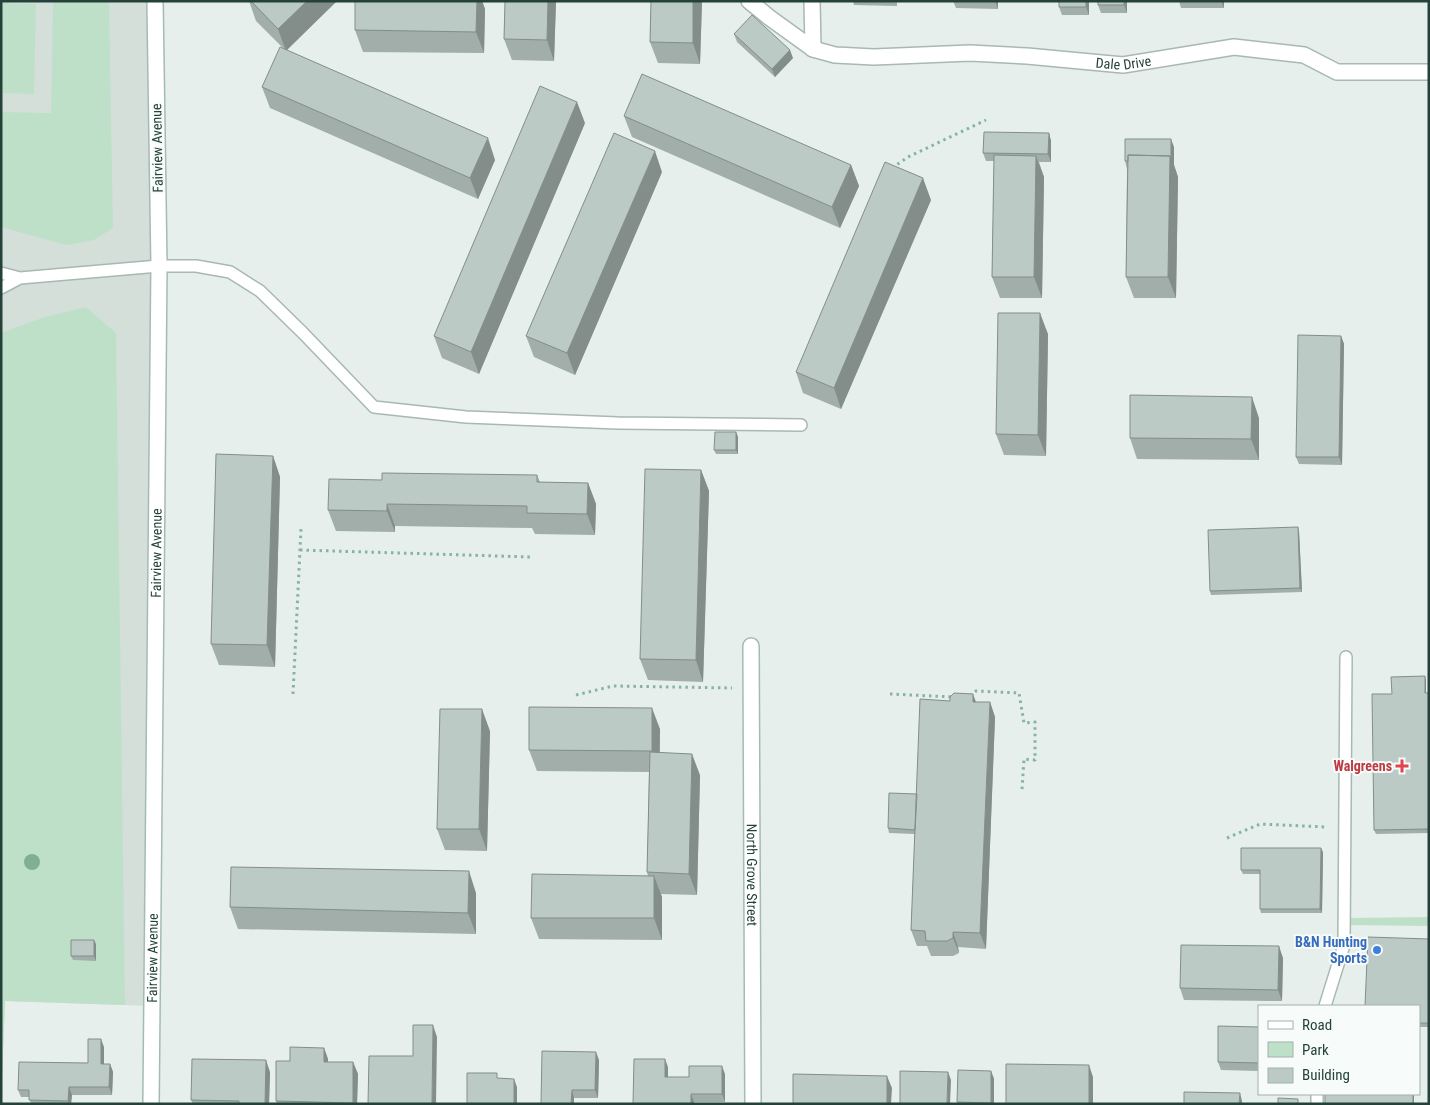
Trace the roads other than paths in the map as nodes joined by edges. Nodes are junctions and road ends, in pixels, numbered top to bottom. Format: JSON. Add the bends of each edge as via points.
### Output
{"nodes":[{"id":1,"x":155,"y":1,"type":"edge"},
{"id":2,"x":750,"y":1,"type":"edge"},
{"id":3,"x":812,"y":1,"type":"edge"},
{"id":4,"x":813,"y":49,"type":"junction"},
{"id":5,"x":1429,"y":72,"type":"edge"},
{"id":6,"x":159,"y":266,"type":"junction"},
{"id":7,"x":1,"y":273,"type":"edge"},
{"id":8,"x":20,"y":278,"type":"junction"},
{"id":9,"x":1,"y":288,"type":"edge"},
{"id":10,"x":801,"y":425,"type":"dead end"},
{"id":11,"x":751,"y":646,"type":"dead end"},
{"id":12,"x":1346,"y":657,"type":"dead end"},
{"id":13,"x":1325,"y":1005,"type":"edge"},
{"id":14,"x":151,"y":1104,"type":"edge"},
{"id":15,"x":753,"y":1104,"type":"edge"}],
"edges":[{"from":1,"to":6,"type":"street","name":"Fairview Avenue"},
{"from":2,"to":4,"type":"street","name":"Dale Drive"},
{"from":3,"to":4,"type":"street"},
{"from":4,"to":5,"type":"street","name":"Dale Drive","via":[[835,55],[874,57],[970,53],[1123,65],[1234,47],[1304,55],[1337,72]]},
{"from":6,"to":8,"type":"lane"},
{"from":6,"to":10,"type":"lane","via":[[196,266],[230,272],[260,291],[374,407],[466,417]]},
{"from":6,"to":14,"type":"street","name":"Fairview Avenue"},
{"from":7,"to":8,"type":"lane"},
{"from":8,"to":9,"type":"lane"},
{"from":11,"to":15,"type":"street","name":"North Grove Street"},
{"from":12,"to":13,"type":"lane","via":[[1344,945]]}]}
